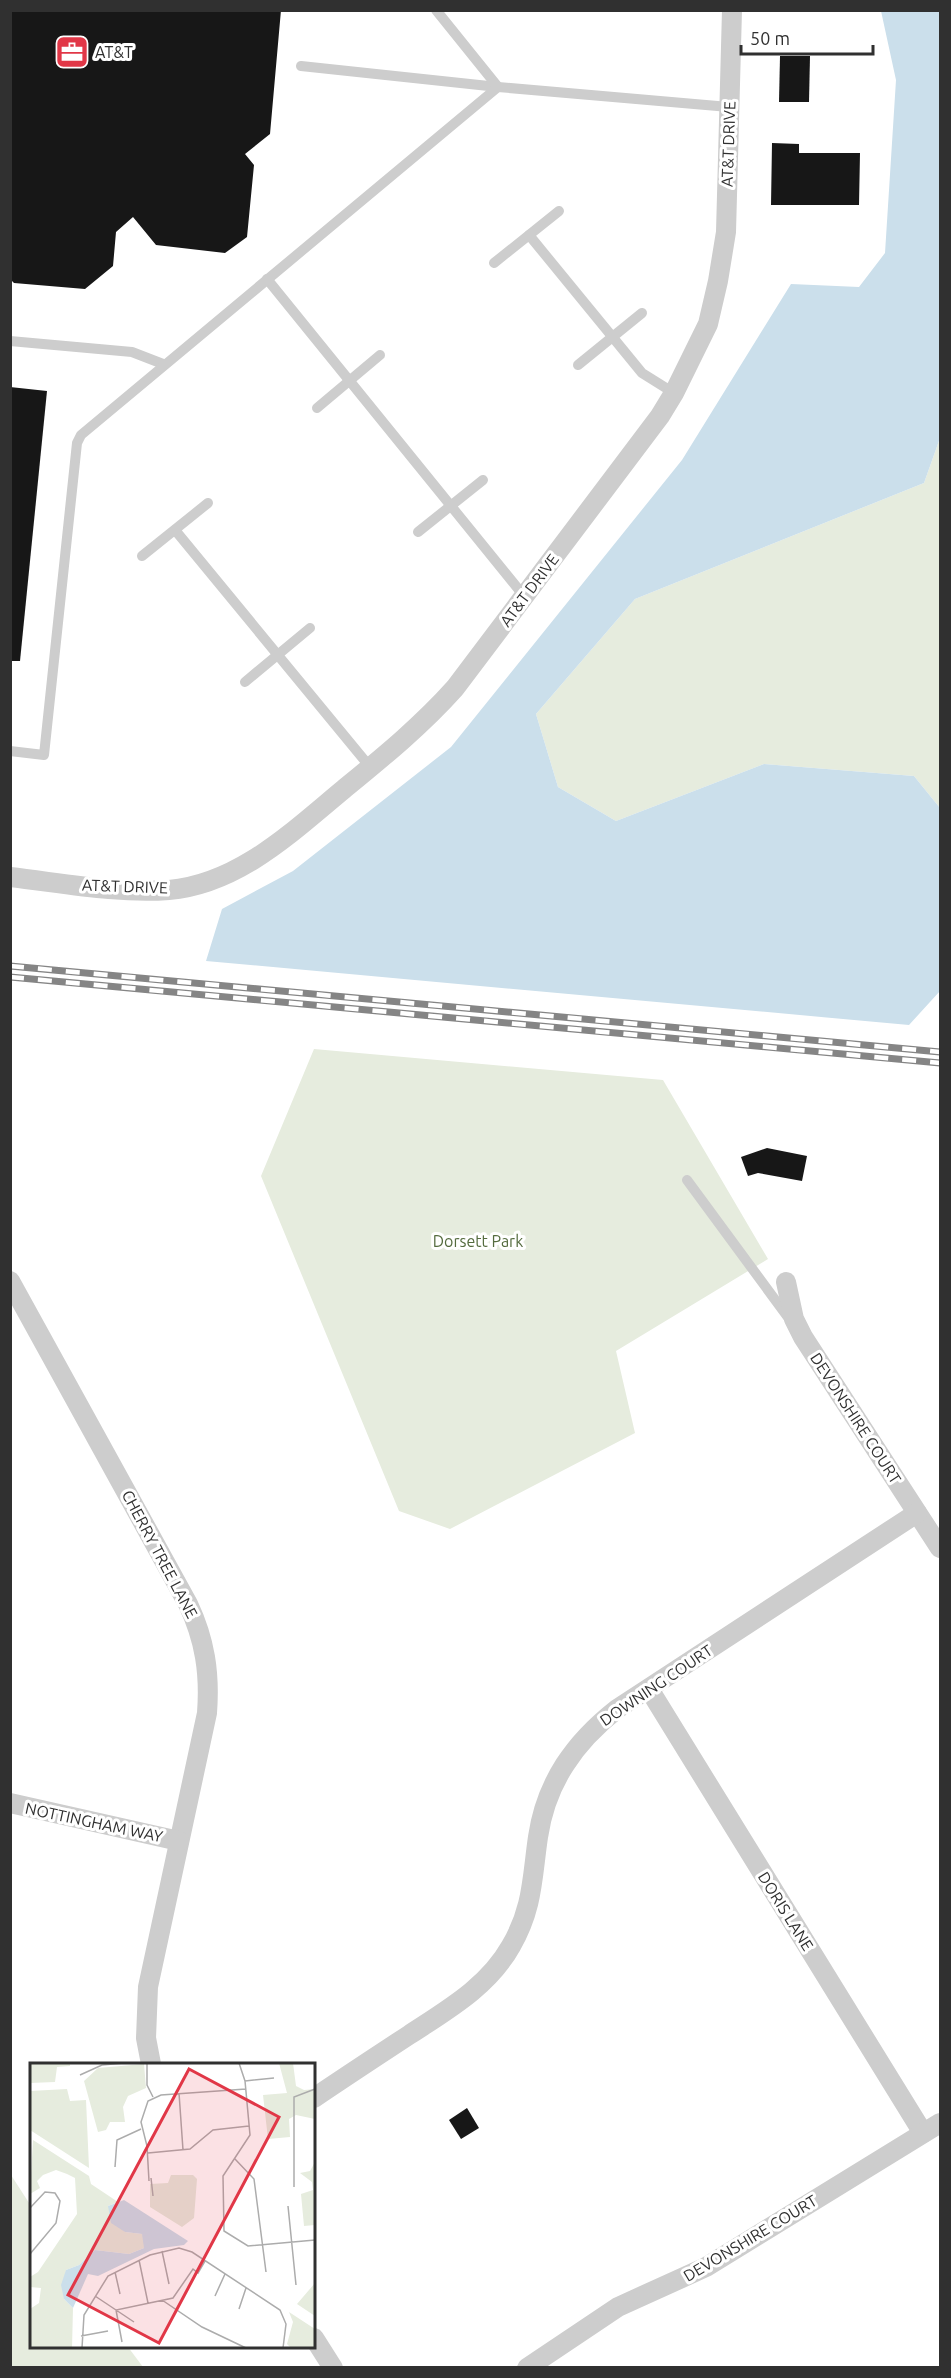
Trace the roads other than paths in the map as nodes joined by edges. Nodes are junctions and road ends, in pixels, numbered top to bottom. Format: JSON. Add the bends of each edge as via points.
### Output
{"nodes":[{"id":1,"x":436,"y":10,"type":"edge"},
{"id":2,"x":732,"y":10,"type":"edge"},
{"id":3,"x":300,"y":66,"type":"dead end"},
{"id":4,"x":498,"y":87,"type":"junction"},
{"id":5,"x":729,"y":107,"type":"junction"},
{"id":6,"x":558,"y":211,"type":"dead end"},
{"id":7,"x":529,"y":235,"type":"junction"},
{"id":8,"x":494,"y":263,"type":"dead end"},
{"id":9,"x":267,"y":279,"type":"junction"},
{"id":10,"x":642,"y":313,"type":"dead end"},
{"id":11,"x":612,"y":336,"type":"junction"},
{"id":12,"x":10,"y":341,"type":"edge"},
{"id":13,"x":380,"y":355,"type":"dead end"},
{"id":14,"x":163,"y":364,"type":"junction"},
{"id":15,"x":578,"y":365,"type":"dead end"},
{"id":16,"x":349,"y":381,"type":"junction"},
{"id":17,"x":674,"y":393,"type":"junction"},
{"id":18,"x":317,"y":408,"type":"dead end"},
{"id":19,"x":483,"y":480,"type":"dead end"},
{"id":20,"x":208,"y":503,"type":"dead end"},
{"id":21,"x":451,"y":506,"type":"junction"},
{"id":22,"x":175,"y":530,"type":"junction"},
{"id":23,"x":418,"y":532,"type":"dead end"},
{"id":24,"x":142,"y":556,"type":"dead end"},
{"id":25,"x":524,"y":596,"type":"junction"},
{"id":26,"x":310,"y":628,"type":"dead end"},
{"id":27,"x":278,"y":654,"type":"junction"},
{"id":28,"x":245,"y":682,"type":"dead end"},
{"id":29,"x":10,"y":751,"type":"edge"},
{"id":30,"x":370,"y":767,"type":"junction"},
{"id":31,"x":10,"y":878,"type":"edge"},
{"id":32,"x":687,"y":1180,"type":"dead end"},
{"id":33,"x":10,"y":1281,"type":"edge"},
{"id":34,"x":786,"y":1282,"type":"dead end"},
{"id":35,"x":803,"y":1337,"type":"junction"},
{"id":36,"x":917,"y":1513,"type":"junction"},
{"id":37,"x":940,"y":1548,"type":"edge"},
{"id":38,"x":649,"y":1689,"type":"junction"},
{"id":39,"x":10,"y":1803,"type":"edge"},
{"id":40,"x":179,"y":1840,"type":"junction"},
{"id":41,"x":151,"y":2063,"type":"edge"},
{"id":42,"x":315,"y":2097,"type":"edge"},
{"id":43,"x":940,"y":2122,"type":"edge"},
{"id":44,"x":923,"y":2133,"type":"junction"},
{"id":45,"x":315,"y":2340,"type":"edge"},
{"id":46,"x":333,"y":2367,"type":"edge"},
{"id":47,"x":527,"y":2367,"type":"edge"}],
"edges":[{"from":1,"to":4,"type":"lane"},
{"from":2,"to":5,"type":"street","name":"AT&T DRIVE"},
{"from":3,"to":4,"type":"lane"},
{"from":4,"to":5,"type":"lane"},
{"from":4,"to":9,"type":"lane"},
{"from":5,"to":17,"type":"street","name":"AT&T DRIVE","via":[[726,232],[718,281],[708,324]]},
{"from":6,"to":7,"type":"lane"},
{"from":7,"to":8,"type":"lane"},
{"from":7,"to":11,"type":"lane"},
{"from":9,"to":14,"type":"lane"},
{"from":9,"to":16,"type":"lane"},
{"from":10,"to":11,"type":"lane"},
{"from":11,"to":15,"type":"lane"},
{"from":11,"to":17,"type":"lane","via":[[642,373]]},
{"from":12,"to":14,"type":"lane","via":[[132,352]]},
{"from":13,"to":16,"type":"lane"},
{"from":14,"to":29,"type":"lane","via":[[77,442],[44,755]]},
{"from":16,"to":18,"type":"lane"},
{"from":16,"to":21,"type":"lane"},
{"from":17,"to":25,"type":"street","name":"AT&T DRIVE"},
{"from":19,"to":21,"type":"lane"},
{"from":20,"to":22,"type":"lane"},
{"from":21,"to":23,"type":"lane"},
{"from":21,"to":25,"type":"lane"},
{"from":22,"to":24,"type":"lane"},
{"from":22,"to":27,"type":"lane"},
{"from":25,"to":30,"type":"street","name":"AT&T DRIVE","via":[[424,722]]},
{"from":26,"to":27,"type":"lane"},
{"from":27,"to":28,"type":"lane"},
{"from":27,"to":30,"type":"lane"},
{"from":30,"to":31,"type":"street","name":"AT&T DRIVE","via":[[249,863],[206,882],[170,890]]},
{"from":32,"to":35,"type":"lane"},
{"from":33,"to":40,"type":"street","name":"CHERRY TREE LANE","via":[[188,1604],[205,1648],[207,1713]]},
{"from":34,"to":35,"type":"street","name":"DEVONSHIRE COURT"},
{"from":35,"to":36,"type":"street","name":"DEVONSHIRE COURT"},
{"from":36,"to":37,"type":"street","name":"DEVONSHIRE COURT"},
{"from":36,"to":38,"type":"street","name":"DOWNING COURT"},
{"from":38,"to":42,"type":"street","name":"DOWNING COURT","via":[[595,1726],[558,1773],[541,1817],[535,1880],[527,1911],[500,1964],[461,2001]]},
{"from":38,"to":44,"type":"street","name":"DORIS LANE"},
{"from":39,"to":40,"type":"street","name":"NOTTINGHAM WAY"},
{"from":40,"to":41,"type":"street","name":"CHERRY TREE LANE","via":[[148,1987],[146,2038]]},
{"from":43,"to":44,"type":"street","name":"DEVONSHIRE COURT"},
{"from":44,"to":47,"type":"street","name":"DEVONSHIRE COURT","via":[[706,2267],[618,2307]]},
{"from":45,"to":46,"type":"street"}]}
